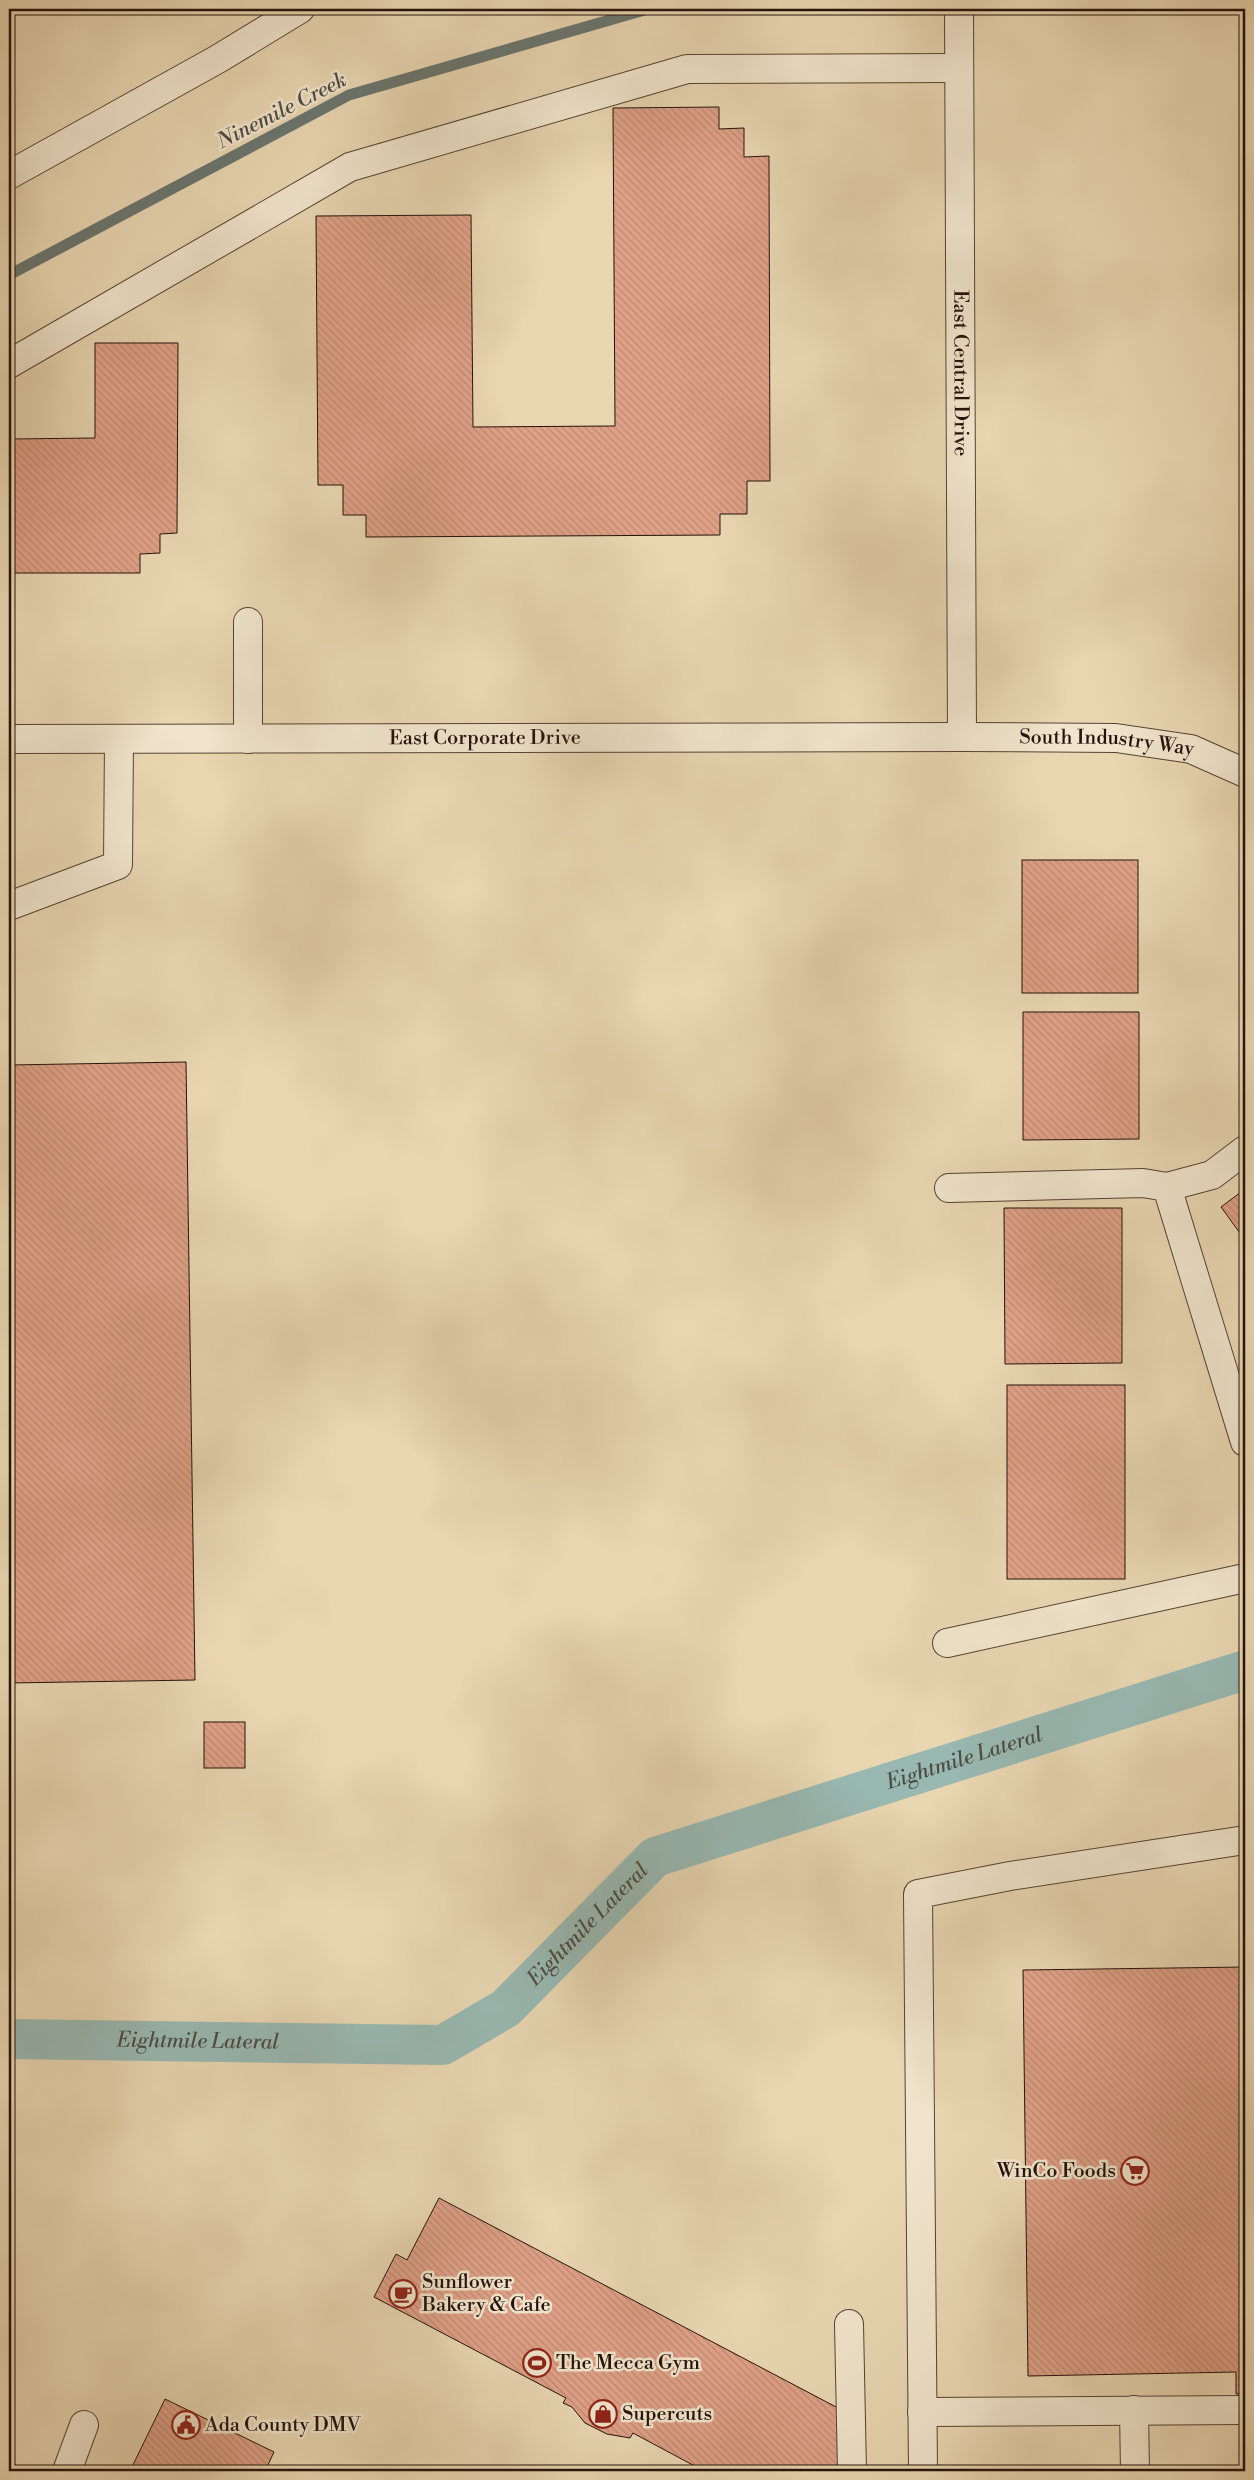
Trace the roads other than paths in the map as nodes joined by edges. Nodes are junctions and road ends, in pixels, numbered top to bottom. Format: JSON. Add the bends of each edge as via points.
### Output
{"nodes":[{"id":1,"x":300,"y":9,"type":"edge"},
{"id":2,"x":959,"y":9,"type":"edge"},
{"id":3,"x":958,"y":68,"type":"junction"},
{"id":4,"x":9,"y":175,"type":"edge"},
{"id":5,"x":9,"y":364,"type":"edge"},
{"id":6,"x":248,"y":622,"type":"dead end"},
{"id":7,"x":962,"y":736,"type":"junction"},
{"id":8,"x":9,"y":739,"type":"edge"},
{"id":9,"x":119,"y":739,"type":"junction"},
{"id":10,"x":248,"y":739,"type":"junction"},
{"id":11,"x":1245,"y":773,"type":"edge"},
{"id":12,"x":9,"y":906,"type":"edge"},
{"id":13,"x":1245,"y":1150,"type":"edge"},
{"id":14,"x":1167,"y":1187,"type":"junction"},
{"id":15,"x":948,"y":1188,"type":"dead end"},
{"id":16,"x":1245,"y":1442,"type":"edge"},
{"id":17,"x":1245,"y":1578,"type":"edge"},
{"id":18,"x":947,"y":1643,"type":"dead end"},
{"id":19,"x":1245,"y":1840,"type":"edge"},
{"id":20,"x":849,"y":2324,"type":"dead end"},
{"id":21,"x":1134,"y":2410,"type":"junction"},
{"id":22,"x":1245,"y":2410,"type":"edge"},
{"id":23,"x":922,"y":2412,"type":"junction"},
{"id":24,"x":84,"y":2425,"type":"dead end"},
{"id":25,"x":67,"y":2471,"type":"edge"},
{"id":26,"x":852,"y":2471,"type":"edge"},
{"id":27,"x":923,"y":2471,"type":"edge"},
{"id":28,"x":1136,"y":2471,"type":"edge"}],
"edges":[{"from":1,"to":4,"type":"street","via":[[218,59]]},
{"from":2,"to":3,"type":"street","name":"East Central Drive"},
{"from":3,"to":5,"type":"street","via":[[687,69],[350,167]]},
{"from":3,"to":7,"type":"street","name":"East Central Drive"},
{"from":6,"to":10,"type":"street"},
{"from":7,"to":10,"type":"street","name":"East Corporate Drive"},
{"from":7,"to":11,"type":"street","name":"South Industry Way","via":[[1116,738],[1191,749]]},
{"from":8,"to":9,"type":"street","name":"East Corporate Drive"},
{"from":9,"to":10,"type":"street","name":"East Corporate Drive"},
{"from":9,"to":12,"type":"street","via":[[118,865]]},
{"from":13,"to":14,"type":"street","via":[[1212,1175]]},
{"from":14,"to":15,"type":"street","via":[[1143,1182]]},
{"from":14,"to":16,"type":"street"},
{"from":17,"to":18,"type":"street"},
{"from":19,"to":23,"type":"street","via":[[1010,1876],[918,1894]]},
{"from":20,"to":26,"type":"street"},
{"from":21,"to":22,"type":"street"},
{"from":21,"to":23,"type":"street"},
{"from":21,"to":28,"type":"street"},
{"from":23,"to":27,"type":"street"},
{"from":24,"to":25,"type":"street"}]}
